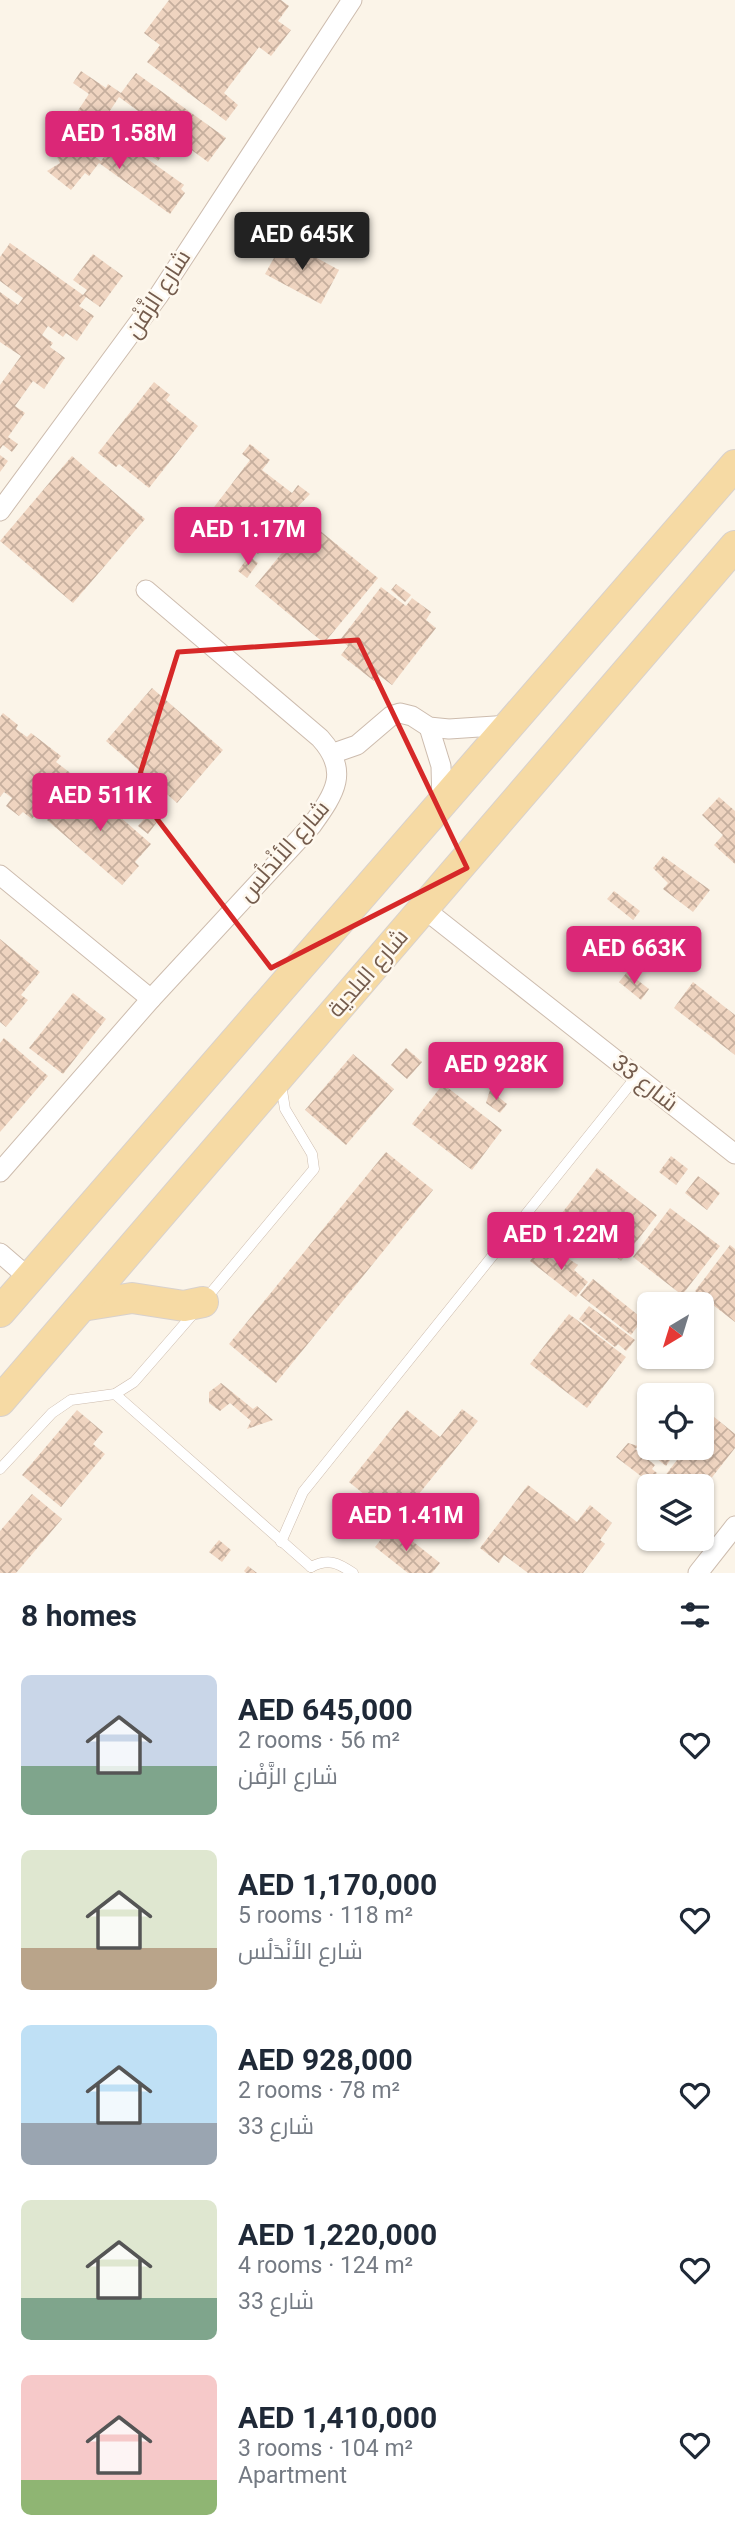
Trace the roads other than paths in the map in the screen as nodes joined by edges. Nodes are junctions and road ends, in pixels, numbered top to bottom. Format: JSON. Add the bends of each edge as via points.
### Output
{"nodes":[{"id":1,"x":352,"y":0,"type":"edge"},
{"id":2,"x":735,"y":465,"type":"edge"},
{"id":3,"x":0,"y":511,"type":"edge"},
{"id":4,"x":735,"y":546,"type":"edge"},
{"id":5,"x":146,"y":590,"type":"dead end"},
{"id":6,"x":512,"y":724,"type":"junction"},
{"id":7,"x":429,"y":727,"type":"junction"},
{"id":8,"x":334,"y":753,"type":"junction"},
{"id":9,"x":442,"y":807,"type":"junction"},
{"id":10,"x":0,"y":875,"type":"edge"},
{"id":11,"x":423,"y":908,"type":"junction"},
{"id":12,"x":151,"y":999,"type":"junction"},
{"id":13,"x":279,"y":1077,"type":"junction"},
{"id":14,"x":636,"y":1077,"type":"junction"},
{"id":15,"x":735,"y":1154,"type":"edge"},
{"id":16,"x":0,"y":1172,"type":"edge"},
{"id":17,"x":0,"y":1253,"type":"edge"},
{"id":18,"x":29,"y":1278,"type":"junction"},
{"id":19,"x":203,"y":1302,"type":"junction"},
{"id":20,"x":82,"y":1306,"type":"junction"},
{"id":21,"x":0,"y":1312,"type":"edge"},
{"id":22,"x":116,"y":1394,"type":"junction"},
{"id":23,"x":0,"y":1401,"type":"edge"},
{"id":24,"x":0,"y":1469,"type":"edge"},
{"id":25,"x":735,"y":1527,"type":"edge"},
{"id":26,"x":281,"y":1542,"type":"junction"},
{"id":27,"x":311,"y":1570,"type":"edge"},
{"id":28,"x":353,"y":1573,"type":"edge"},
{"id":29,"x":698,"y":1573,"type":"edge"}],
"edges":[{"from":1,"to":3,"type":"street","name":"شارع الزَّفْن","via":[[159,295]]},
{"from":2,"to":6,"type":"main road"},
{"from":4,"to":11,"type":"main road","name":"شارع البلدية"},
{"from":5,"to":8,"type":"street"},
{"from":6,"to":7,"type":"street"},
{"from":6,"to":9,"type":"main road"},
{"from":7,"to":8,"type":"street","via":[[400,713],[357,745]]},
{"from":7,"to":9,"type":"street","via":[[441,766]]},
{"from":8,"to":12,"type":"street","name":"شارع الأنْدَلُس","via":[[338,773],[334,794],[312,825]]},
{"from":9,"to":18,"type":"main road","via":[[304,959]]},
{"from":10,"to":12,"type":"street"},
{"from":11,"to":13,"type":"main road","name":"شارع البلدية"},
{"from":11,"to":14,"type":"street","name":"شارع 33"},
{"from":12,"to":16,"type":"street","name":"شارع الأنْدَلُس"},
{"from":13,"to":19,"type":"lane","via":[[285,1109],[312,1154],[314,1169]]},
{"from":13,"to":20,"type":"main road","name":"شارع البلدية"},
{"from":14,"to":15,"type":"street","name":"شارع 33"},
{"from":14,"to":26,"type":"lane","via":[[303,1492]]},
{"from":17,"to":18,"type":"street"},
{"from":18,"to":21,"type":"main road"},
{"from":19,"to":20,"type":"main road","via":[[184,1306],[132,1298]]},
{"from":19,"to":22,"type":"lane","via":[[134,1382]]},
{"from":20,"to":23,"type":"main road","name":"شارع البلدية"},
{"from":22,"to":24,"type":"lane","via":[[71,1400],[52,1413]]},
{"from":22,"to":26,"type":"lane"},
{"from":25,"to":29,"type":"street"},
{"from":26,"to":27,"type":"lane"},
{"from":27,"to":28,"type":"lane","via":[[322,1561],[337,1562]]}]}
